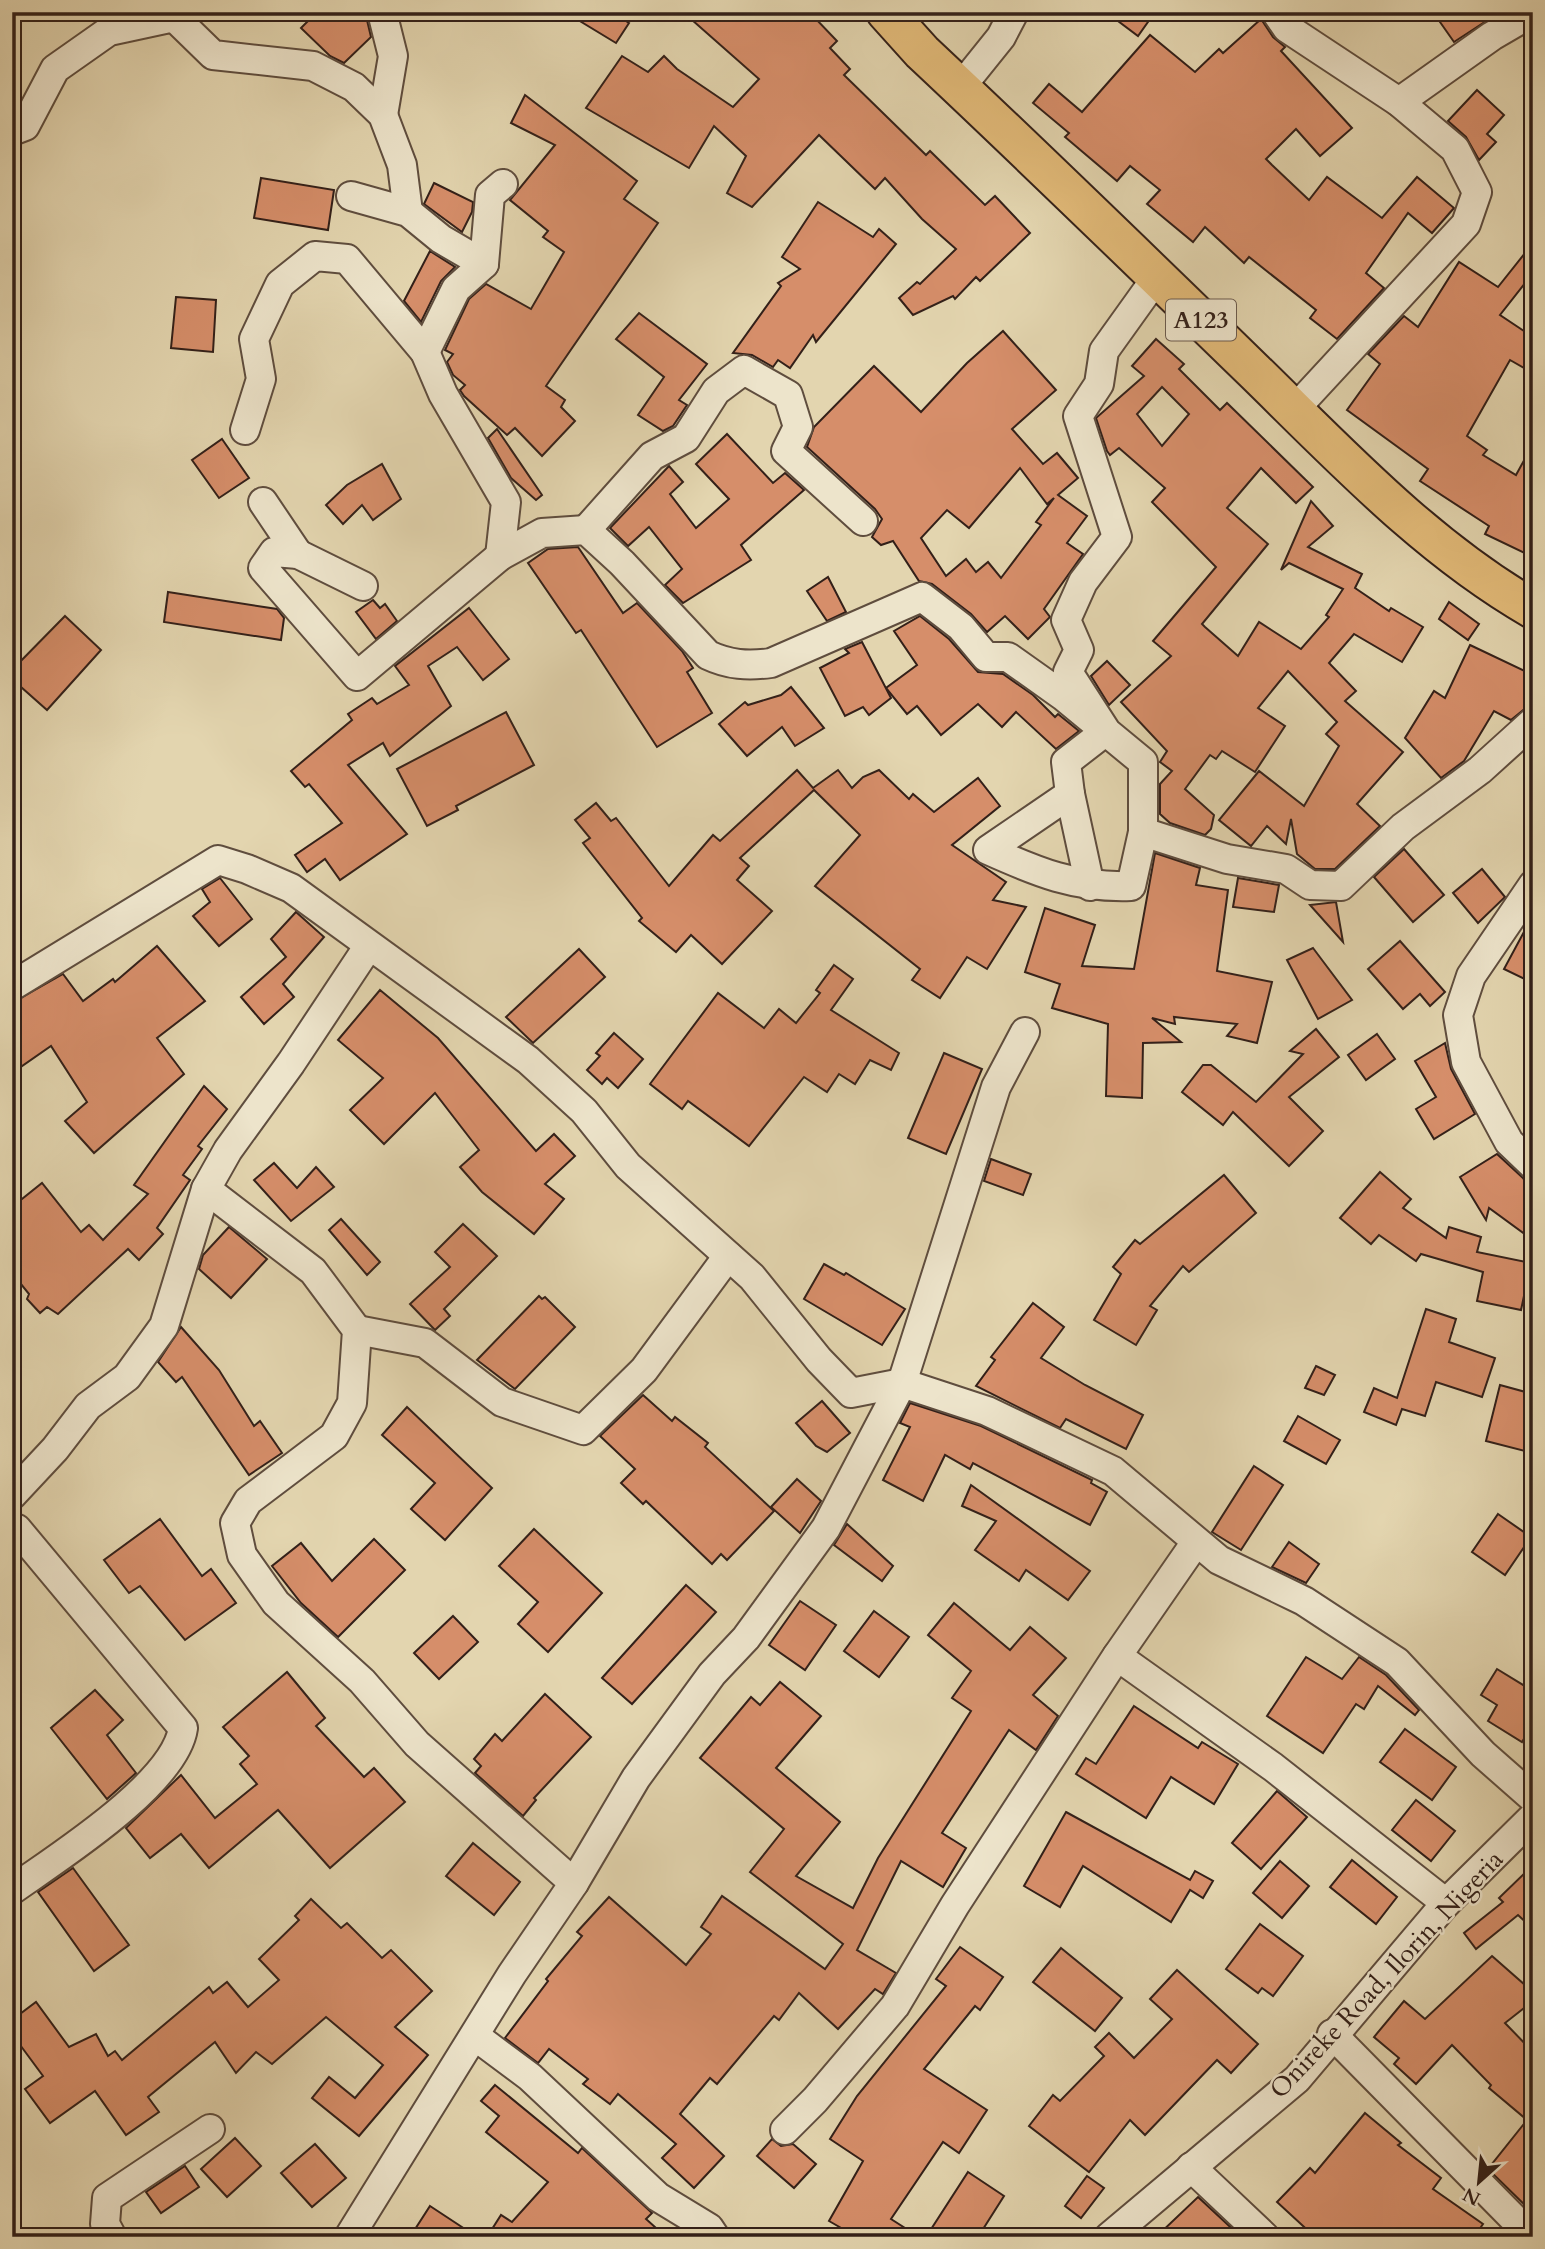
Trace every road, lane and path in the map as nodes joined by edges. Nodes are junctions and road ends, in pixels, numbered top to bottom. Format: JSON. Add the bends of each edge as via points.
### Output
{"nodes":[{"id":1,"x":382,"y":12,"type":"edge"},
{"id":2,"x":886,"y":12,"type":"edge"},
{"id":3,"x":1014,"y":12,"type":"edge"},
{"id":4,"x":1276,"y":12,"type":"edge"},
{"id":5,"x":1533,"y":12,"type":"edge"},
{"id":6,"x":960,"y":88,"type":"junction"},
{"id":7,"x":1399,"y":102,"type":"junction"},
{"id":8,"x":383,"y":116,"type":"junction"},
{"id":9,"x":12,"y":131,"type":"edge"},
{"id":10,"x":503,"y":184,"type":"dead end"},
{"id":11,"x":351,"y":197,"type":"dead end"},
{"id":12,"x":408,"y":212,"type":"junction"},
{"id":13,"x":484,"y":264,"type":"junction"},
{"id":14,"x":1157,"y":277,"type":"junction"},
{"id":15,"x":425,"y":352,"type":"junction"},
{"id":16,"x":1294,"y":410,"type":"junction"},
{"id":17,"x":245,"y":430,"type":"dead end"},
{"id":18,"x":263,"y":502,"type":"dead end"},
{"id":19,"x":863,"y":521,"type":"dead end"},
{"id":20,"x":586,"y":530,"type":"junction"},
{"id":21,"x":298,"y":554,"type":"junction"},
{"id":22,"x":500,"y":556,"type":"junction"},
{"id":23,"x":363,"y":586,"type":"dead end"},
{"id":24,"x":1533,"y":609,"type":"edge"},
{"id":25,"x":1533,"y":722,"type":"edge"},
{"id":26,"x":1106,"y":731,"type":"junction"},
{"id":27,"x":1070,"y":794,"type":"junction"},
{"id":28,"x":1143,"y":832,"type":"junction"},
{"id":29,"x":1090,"y":886,"type":"junction"},
{"id":30,"x":1533,"y":886,"type":"edge"},
{"id":31,"x":368,"y":947,"type":"junction"},
{"id":32,"x":12,"y":986,"type":"edge"},
{"id":33,"x":1025,"y":1032,"type":"dead end"},
{"id":34,"x":1533,"y":1165,"type":"edge"},
{"id":35,"x":206,"y":1189,"type":"junction"},
{"id":36,"x":728,"y":1256,"type":"junction"},
{"id":37,"x":356,"y":1331,"type":"junction"},
{"id":38,"x":902,"y":1383,"type":"junction"},
{"id":39,"x":12,"y":1495,"type":"edge"},
{"id":40,"x":14,"y":1528,"type":"edge"},
{"id":41,"x":1196,"y":1542,"type":"junction"},
{"id":42,"x":1117,"y":1656,"type":"junction"},
{"id":43,"x":1533,"y":1798,"type":"edge"},
{"id":44,"x":1533,"y":1817,"type":"edge"},
{"id":45,"x":574,"y":1883,"type":"junction"},
{"id":46,"x":12,"y":1890,"type":"edge"},
{"id":47,"x":1446,"y":1903,"type":"junction"},
{"id":48,"x":1332,"y":2034,"type":"junction"},
{"id":49,"x":475,"y":2036,"type":"junction"},
{"id":50,"x":210,"y":2129,"type":"dead end"},
{"id":51,"x":785,"y":2130,"type":"dead end"},
{"id":52,"x":1191,"y":2167,"type":"junction"},
{"id":53,"x":111,"y":2237,"type":"edge"},
{"id":54,"x":349,"y":2237,"type":"edge"},
{"id":55,"x":715,"y":2237,"type":"edge"},
{"id":56,"x":1110,"y":2237,"type":"edge"},
{"id":57,"x":1265,"y":2237,"type":"edge"},
{"id":58,"x":1532,"y":2237,"type":"edge"}],
"edges":[{"from":1,"to":8,"type":"street","via":[[393,56]]},
{"from":2,"to":6,"type":"highway","number":"A123"},
{"from":3,"to":6,"type":"street","via":[[1001,37]]},
{"from":4,"to":7,"type":"street","via":[[1287,28]]},
{"from":5,"to":7,"type":"street"},
{"from":6,"to":14,"type":"highway","number":"A123"},
{"from":7,"to":16,"type":"street","via":[[1455,149],[1477,192],[1466,225]]},
{"from":8,"to":9,"type":"street","via":[[354,87],[313,66],[213,55],[174,17],[109,31],[55,69],[25,126]]},
{"from":8,"to":12,"type":"street","via":[[402,165]]},
{"from":10,"to":13,"type":"street","via":[[490,195]]},
{"from":11,"to":12,"type":"street"},
{"from":12,"to":13,"type":"street","via":[[441,239]]},
{"from":13,"to":15,"type":"street","via":[[456,289]]},
{"from":14,"to":16,"type":"highway","number":"A123"},
{"from":14,"to":26,"type":"street","via":[[1104,351],[1099,384],[1079,416],[1117,537],[1083,582],[1066,620],[1079,650],[1068,672]]},
{"from":15,"to":17,"type":"street","via":[[347,259],[315,256],[280,284],[254,339],[261,380]]},
{"from":15,"to":22,"type":"street","via":[[443,394],[506,502]]},
{"from":16,"to":24,"type":"highway","number":"A123","via":[[1381,495]]},
{"from":18,"to":21,"type":"street"},
{"from":19,"to":20,"type":"street","via":[[786,451],[798,427],[788,395],[744,370],[716,391],[686,438],[652,456]]},
{"from":20,"to":22,"type":"street","via":[[542,533]]},
{"from":20,"to":26,"type":"street","via":[[708,655],[721,661],[746,666],[771,663],[922,597],[961,627],[986,657],[1009,657]]},
{"from":21,"to":22,"type":"street","via":[[274,552],[263,568],[356,676]]},
{"from":21,"to":23,"type":"street"},
{"from":25,"to":28,"type":"street","via":[[1480,771],[1403,827],[1341,887],[1310,885],[1286,869],[1227,859]]},
{"from":26,"to":27,"type":"street","via":[[1066,762]]},
{"from":26,"to":28,"type":"street","via":[[1143,762]]},
{"from":27,"to":29,"type":"street"},
{"from":27,"to":29,"type":"street","via":[[988,850],[1040,874]]},
{"from":28,"to":29,"type":"street","via":[[1130,886]]},
{"from":30,"to":34,"type":"street","via":[[1471,976],[1458,1015],[1466,1062],[1509,1142]]},
{"from":31,"to":32,"type":"street","via":[[291,888],[218,860]]},
{"from":31,"to":35,"type":"street"},
{"from":31,"to":36,"type":"street","via":[[528,1060],[584,1111],[628,1166]]},
{"from":33,"to":38,"type":"street","via":[[996,1087]]},
{"from":35,"to":37,"type":"street","via":[[313,1271]]},
{"from":35,"to":39,"type":"street","via":[[164,1326],[127,1377],[88,1406]]},
{"from":36,"to":37,"type":"street","via":[[644,1370],[583,1430],[502,1402],[425,1343]]},
{"from":36,"to":38,"type":"street","via":[[752,1277],[851,1393]]},
{"from":37,"to":45,"type":"street","via":[[352,1402],[334,1436],[248,1502],[235,1523],[242,1555],[276,1603],[362,1681],[417,1744]]},
{"from":38,"to":41,"type":"street","via":[[987,1411],[1113,1471]]},
{"from":38,"to":45,"type":"street","via":[[825,1528],[636,1778]]},
{"from":40,"to":46,"type":"street","via":[[183,1728],[173,1755],[120,1812]]},
{"from":41,"to":42,"type":"street"},
{"from":41,"to":43,"type":"street","via":[[1219,1560],[1304,1601],[1397,1662],[1483,1754]]},
{"from":42,"to":47,"type":"street","via":[[1273,1768]]},
{"from":42,"to":51,"type":"street","via":[[895,2006]]},
{"from":44,"to":47,"type":"street","name":"Onireke Road, Ilorin, Nigeria"},
{"from":45,"to":49,"type":"street"},
{"from":47,"to":48,"type":"street","name":"Onireke Road, Ilorin, Nigeria"},
{"from":48,"to":52,"type":"street","name":"Onireke Road, Ilorin, Nigeria","via":[[1297,2079]]},
{"from":48,"to":58,"type":"street"},
{"from":49,"to":54,"type":"street"},
{"from":49,"to":55,"type":"street","via":[[530,2077],[658,2197],[709,2228]]},
{"from":50,"to":53,"type":"street","via":[[107,2198],[105,2224]]},
{"from":52,"to":56,"type":"street","name":"Onireke Road, Ilorin, Nigeria"},
{"from":52,"to":57,"type":"street"}]}
